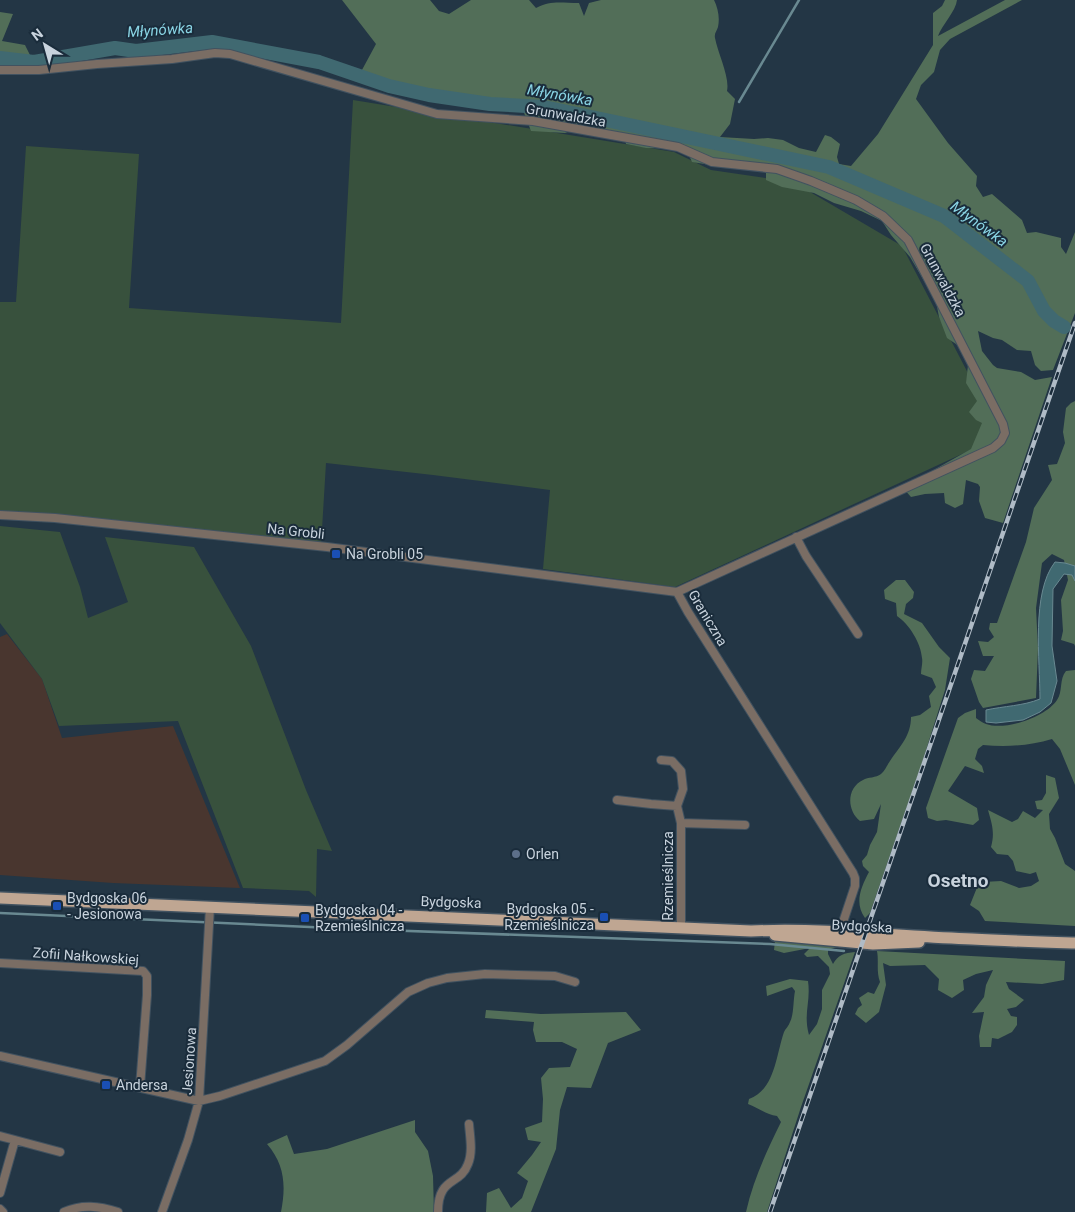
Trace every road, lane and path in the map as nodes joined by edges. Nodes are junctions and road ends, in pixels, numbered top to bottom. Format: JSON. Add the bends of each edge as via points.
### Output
{"nodes":[{"id":1,"x":0,"y":70,"type":"edge"},
{"id":2,"x":993,"y":448,"type":"joint"},
{"id":3,"x":0,"y":515,"type":"edge"},
{"id":4,"x":796,"y":537,"type":"junction"},
{"id":5,"x":677,"y":592,"type":"junction"},
{"id":6,"x":858,"y":634,"type":"dead end"},
{"id":7,"x":661,"y":760,"type":"dead end"},
{"id":8,"x":617,"y":800,"type":"dead end"},
{"id":9,"x":677,"y":806,"type":"junction"},
{"id":10,"x":681,"y":823,"type":"junction"},
{"id":11,"x":746,"y":825,"type":"dead end"},
{"id":12,"x":0,"y":898,"type":"edge"},
{"id":13,"x":210,"y":907,"type":"junction"},
{"id":14,"x":681,"y":928,"type":"junction"},
{"id":15,"x":751,"y":931,"type":"junction"},
{"id":16,"x":840,"y":931,"type":"junction"},
{"id":17,"x":825,"y":940,"type":"junction"},
{"id":18,"x":973,"y":940,"type":"junction"},
{"id":19,"x":1075,"y":943,"type":"edge"},
{"id":20,"x":0,"y":963,"type":"edge"},
{"id":21,"x":575,"y":982,"type":"dead end"},
{"id":22,"x":0,"y":1056,"type":"edge"},
{"id":23,"x":140,"y":1087,"type":"junction"},
{"id":24,"x":200,"y":1101,"type":"junction"},
{"id":25,"x":469,"y":1124,"type":"dead end"},
{"id":26,"x":0,"y":1136,"type":"edge"},
{"id":27,"x":15,"y":1140,"type":"junction"},
{"id":28,"x":60,"y":1152,"type":"dead end"},
{"id":29,"x":0,"y":1193,"type":"edge"},
{"id":30,"x":64,"y":1212,"type":"edge"},
{"id":31,"x":118,"y":1212,"type":"edge"},
{"id":32,"x":162,"y":1212,"type":"edge"},
{"id":33,"x":438,"y":1212,"type":"edge"}],
"edges":[{"from":1,"to":2,"type":"street","name":"Grunwaldzka","via":[[39,70],[230,54],[437,114],[533,121],[678,147],[712,162],[777,169],[811,181],[856,200],[883,216],[908,240],[1003,424],[1005,433]]},
{"from":2,"to":4,"type":"street","name":"Graniczna"},
{"from":3,"to":5,"type":"street","name":"Na Grobli","via":[[327,547]]},
{"from":4,"to":5,"type":"street","name":"Graniczna"},
{"from":4,"to":6,"type":"street"},
{"from":5,"to":16,"type":"street","name":"Graniczna","via":[[855,878]]},
{"from":7,"to":9,"type":"street","name":"Rzemieślnicza","via":[[672,761],[681,772],[683,789]]},
{"from":8,"to":9,"type":"street"},
{"from":9,"to":10,"type":"street","name":"Rzemieślnicza"},
{"from":10,"to":11,"type":"street","name":"Rzemieślnicza"},
{"from":10,"to":14,"type":"street","name":"Rzemieślnicza"},
{"from":12,"to":13,"type":"main road","name":"Bydgoska"},
{"from":13,"to":14,"type":"main road","name":"Bydgoska"},
{"from":13,"to":24,"type":"street","name":"Jesionowa"},
{"from":14,"to":15,"type":"main road","name":"Bydgoska"},
{"from":15,"to":16,"type":"main road","name":"Bydgoska"},
{"from":15,"to":17,"type":"main road","name":"Bydgoska"},
{"from":16,"to":17,"type":"street"},
{"from":16,"to":18,"type":"main road","name":"Bydgoska"},
{"from":17,"to":18,"type":"main road","name":"Bydgoska","via":[[874,944]]},
{"from":18,"to":19,"type":"main road","name":"Bydgoska"},
{"from":20,"to":23,"type":"street","name":"Zofii Nałkowskiej","via":[[144,971],[147,995]]},
{"from":21,"to":24,"type":"street","via":[[555,976],[485,974],[428,983],[408,992],[325,1061]]},
{"from":22,"to":23,"type":"street"},
{"from":23,"to":24,"type":"street"},
{"from":24,"to":32,"type":"street","name":"Jesionowa"},
{"from":25,"to":33,"type":"street","via":[[469,1163],[465,1171],[442,1189]]},
{"from":26,"to":27,"type":"street"},
{"from":27,"to":28,"type":"street"},
{"from":27,"to":29,"type":"street"},
{"from":30,"to":31,"type":"street","via":[[100,1206]]}]}
